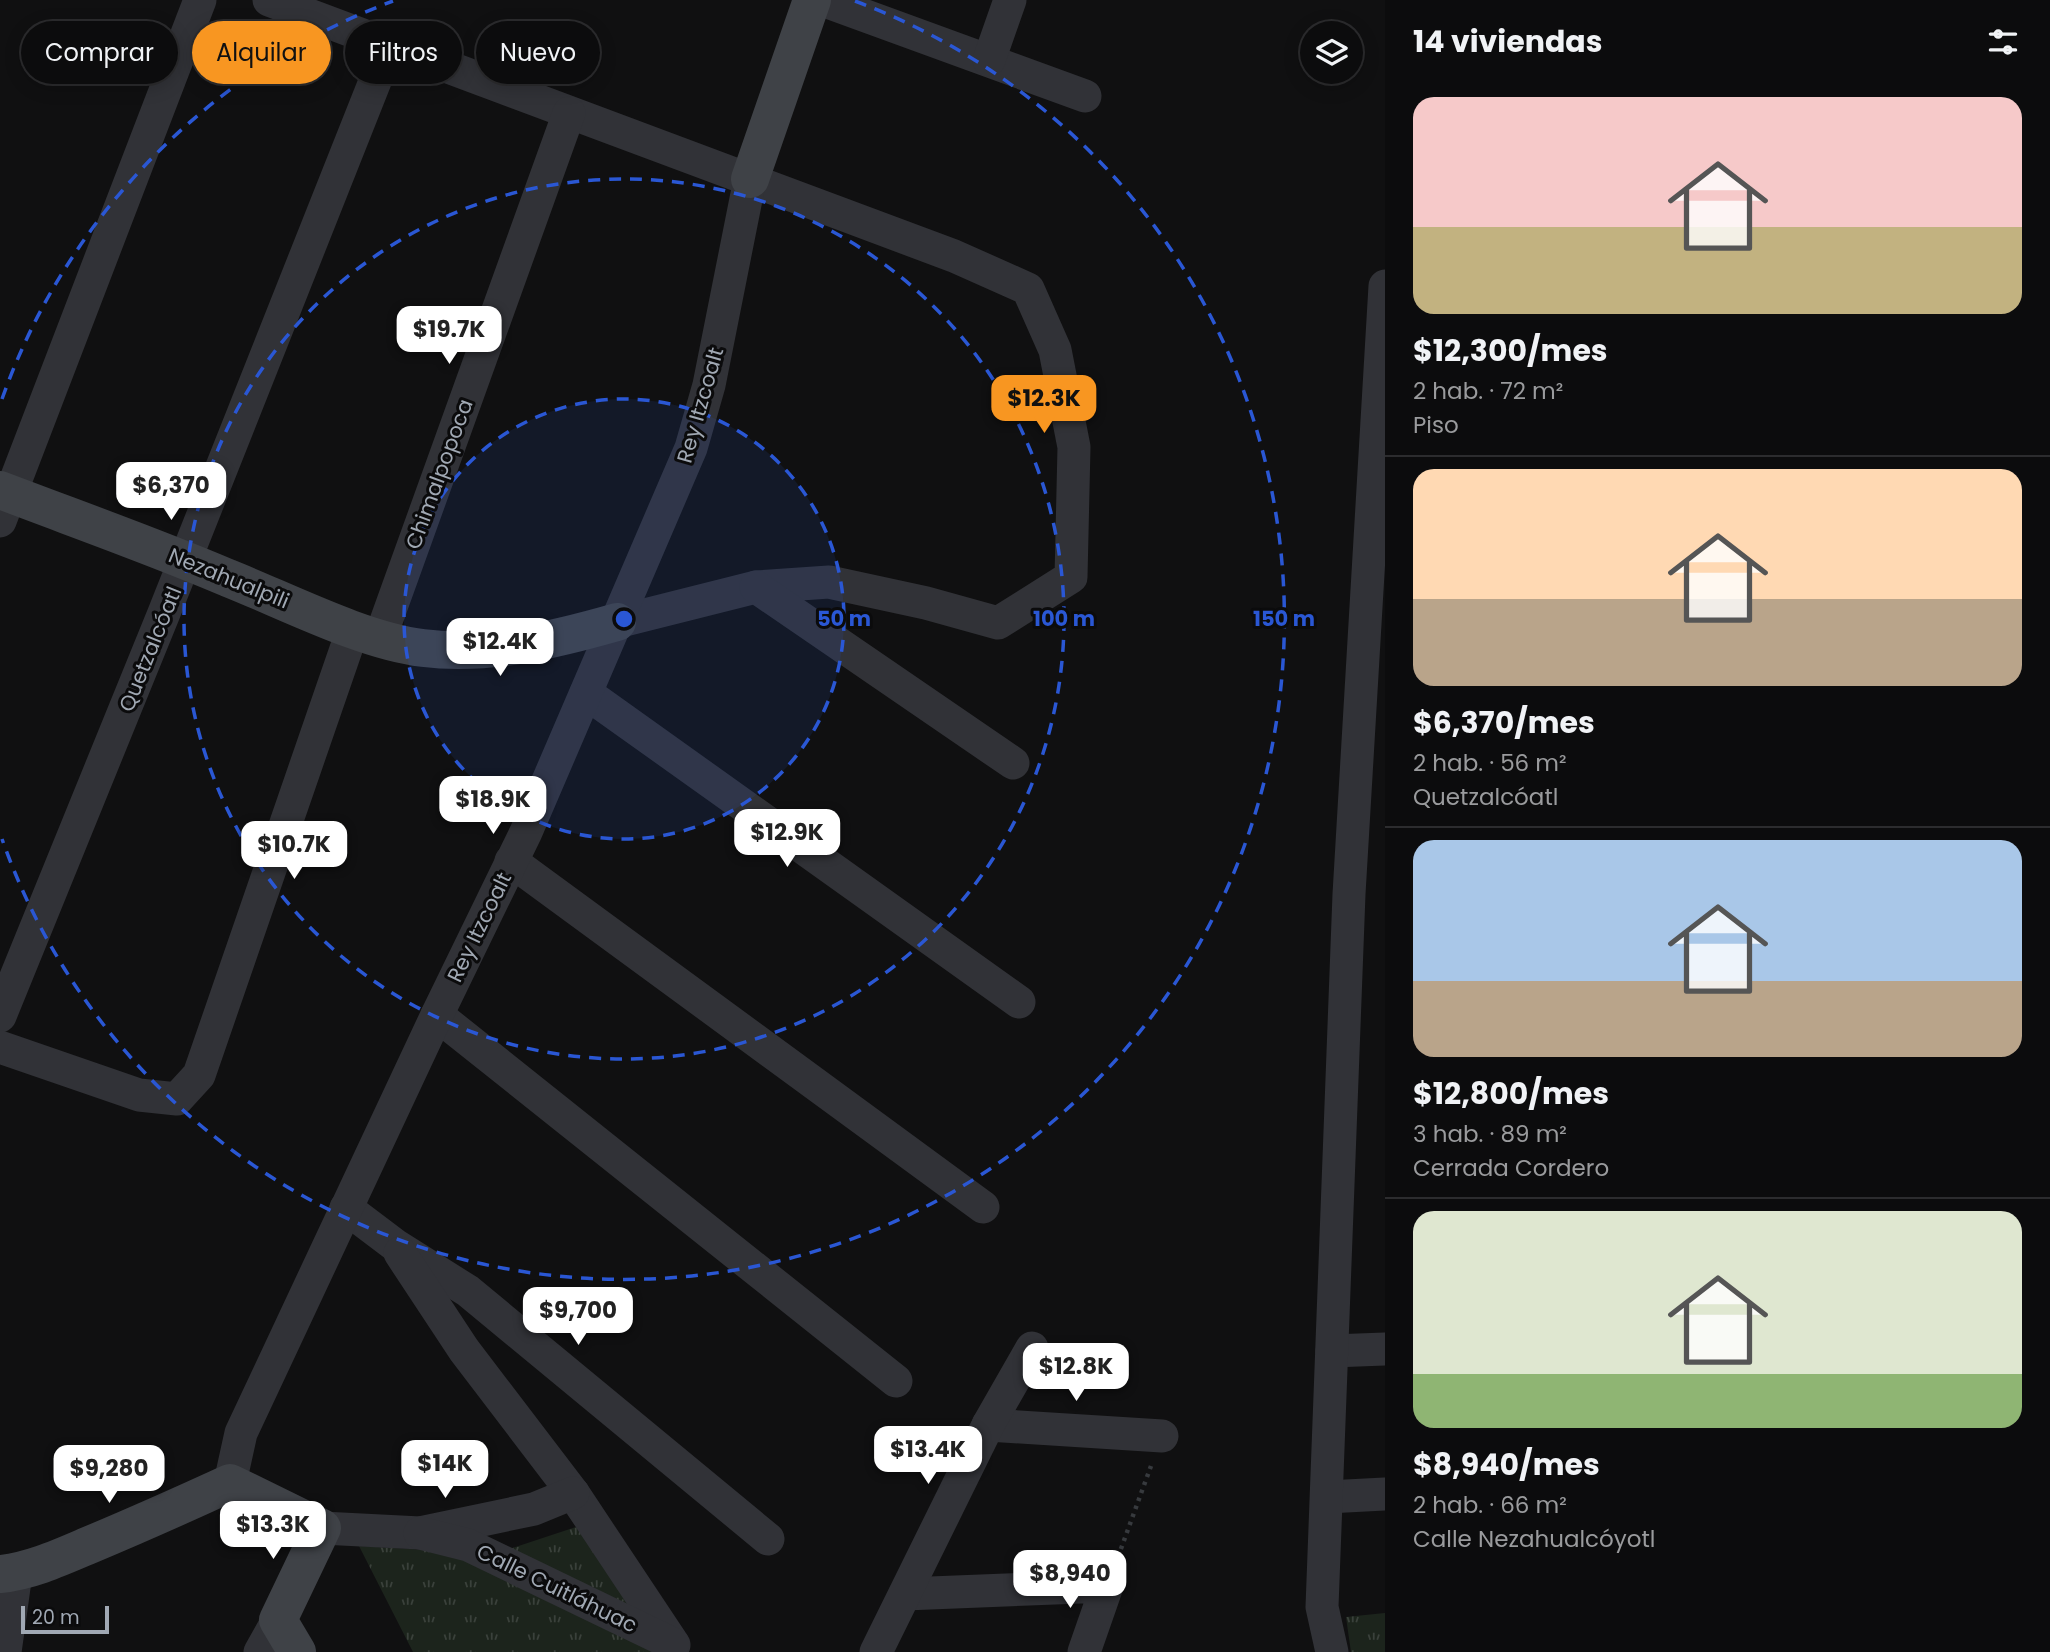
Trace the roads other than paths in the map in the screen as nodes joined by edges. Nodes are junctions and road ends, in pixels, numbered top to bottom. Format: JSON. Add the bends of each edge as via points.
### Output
{"nodes":[{"id":1,"x":200,"y":0,"type":"edge"},
{"id":2,"x":269,"y":0,"type":"edge"},
{"id":3,"x":812,"y":0,"type":"edge"},
{"id":4,"x":822,"y":0,"type":"edge"},
{"id":5,"x":1010,"y":0,"type":"edge"},
{"id":6,"x":345,"y":29,"type":"edge"},
{"id":7,"x":989,"y":60,"type":"junction"},
{"id":8,"x":462,"y":73,"type":"edge"},
{"id":9,"x":374,"y":84,"type":"edge"},
{"id":10,"x":1085,"y":96,"type":"dead end"},
{"id":11,"x":569,"y":113,"type":"junction"},
{"id":12,"x":750,"y":179,"type":"junction"},
{"id":13,"x":1385,"y":286,"type":"edge"},
{"id":14,"x":3,"y":502,"type":"edge"},
{"id":15,"x":1379,"y":508,"type":"edge"},
{"id":16,"x":185,"y":560,"type":"junction"},
{"id":17,"x":756,"y":587,"type":"junction"},
{"id":18,"x":617,"y":622,"type":"junction"},
{"id":19,"x":366,"y":634,"type":"junction"},
{"id":20,"x":1374,"y":676,"type":"edge"},
{"id":21,"x":586,"y":693,"type":"junction"},
{"id":22,"x":1013,"y":763,"type":"dead end"},
{"id":23,"x":511,"y":861,"type":"junction"},
{"id":24,"x":1019,"y":1002,"type":"dead end"},
{"id":25,"x":437,"y":1015,"type":"junction"},
{"id":26,"x":0,"y":1016,"type":"edge"},
{"id":27,"x":0,"y":1047,"type":"edge"},
{"id":28,"x":346,"y":1208,"type":"junction"},
{"id":29,"x":983,"y":1208,"type":"dead end"},
{"id":30,"x":395,"y":1245,"type":"junction"},
{"id":31,"x":1032,"y":1348,"type":"dead end"},
{"id":32,"x":1385,"y":1349,"type":"edge"},
{"id":33,"x":1332,"y":1351,"type":"junction"},
{"id":34,"x":896,"y":1381,"type":"dead end"},
{"id":35,"x":988,"y":1425,"type":"junction"},
{"id":36,"x":1162,"y":1436,"type":"road end"},
{"id":37,"x":230,"y":1483,"type":"junction"},
{"id":38,"x":573,"y":1493,"type":"junction"},
{"id":39,"x":1385,"y":1494,"type":"edge"},
{"id":40,"x":1327,"y":1497,"type":"junction"},
{"id":41,"x":322,"y":1528,"type":"junction"},
{"id":42,"x":420,"y":1533,"type":"junction"},
{"id":43,"x":768,"y":1539,"type":"dead end"},
{"id":44,"x":8,"y":1573,"type":"edge"},
{"id":45,"x":905,"y":1594,"type":"junction"},
{"id":46,"x":269,"y":1636,"type":"edge"},
{"id":47,"x":682,"y":1648,"type":"edge"},
{"id":48,"x":5,"y":1652,"type":"edge"},
{"id":49,"x":297,"y":1652,"type":"edge"},
{"id":50,"x":876,"y":1652,"type":"edge"},
{"id":51,"x":1084,"y":1652,"type":"edge"},
{"id":52,"x":1332,"y":1652,"type":"edge"}],
"edges":[{"from":1,"to":14,"type":"street"},
{"from":2,"to":6,"type":"street"},
{"from":3,"to":12,"type":"street","name":"Rey Itzcoalt"},
{"from":4,"to":7,"type":"street"},
{"from":5,"to":7,"type":"street"},
{"from":7,"to":10,"type":"street"},
{"from":8,"to":11,"type":"street"},
{"from":9,"to":16,"type":"street","name":"Quetzalcóatl"},
{"from":11,"to":12,"type":"street"},
{"from":11,"to":19,"type":"street","name":"Chimalpopoca"},
{"from":12,"to":17,"type":"street","via":[[954,256],[1027,289],[1055,350],[1074,447],[1071,577],[998,622],[829,582]]},
{"from":12,"to":18,"type":"street","name":"Rey Itzcoalt","via":[[709,385],[691,448]]},
{"from":13,"to":15,"type":"street"},
{"from":14,"to":16,"type":"street","name":"Nezahualpili"},
{"from":15,"to":20,"type":"street"},
{"from":16,"to":19,"type":"street","name":"Nezahualpili"},
{"from":16,"to":26,"type":"street","name":"Quetzalcóatl"},
{"from":17,"to":18,"type":"street"},
{"from":17,"to":22,"type":"street"},
{"from":18,"to":19,"type":"street","name":"Nezahualpili","via":[[565,637],[484,650],[422,648]]},
{"from":18,"to":21,"type":"street","name":"Rey Itzcoalt"},
{"from":19,"to":27,"type":"street","name":"Chimalpopoca","via":[[199,1075],[177,1099],[139,1095]]},
{"from":20,"to":33,"type":"street","via":[[1349,894]]},
{"from":21,"to":23,"type":"street","name":"Rey Itzcoalt"},
{"from":21,"to":24,"type":"street"},
{"from":23,"to":25,"type":"street","name":"Rey Itzcoalt"},
{"from":23,"to":29,"type":"street"},
{"from":25,"to":28,"type":"street","name":"Rey Itzcoalt"},
{"from":25,"to":34,"type":"street"},
{"from":28,"to":30,"type":"street"},
{"from":28,"to":37,"type":"street","name":"Rey Itzcoalt","via":[[241,1433]]},
{"from":30,"to":38,"type":"street","via":[[464,1350]]},
{"from":30,"to":43,"type":"street","via":[[468,1291]]},
{"from":31,"to":35,"type":"street"},
{"from":32,"to":33,"type":"street"},
{"from":33,"to":40,"type":"street"},
{"from":35,"to":36,"type":"street"},
{"from":35,"to":45,"type":"street"},
{"from":37,"to":41,"type":"street"},
{"from":37,"to":44,"type":"street","via":[[142,1524]]},
{"from":38,"to":42,"type":"street","via":[[534,1509]]},
{"from":38,"to":47,"type":"street"},
{"from":39,"to":40,"type":"street"},
{"from":40,"to":52,"type":"street","via":[[1322,1607]]},
{"from":41,"to":42,"type":"street"},
{"from":41,"to":46,"type":"street"},
{"from":42,"to":47,"type":"street","name":"Calle Cuitláhuac","via":[[468,1545]]},
{"from":44,"to":48,"type":"street"},
{"from":45,"to":50,"type":"street"},
{"from":45,"to":51,"type":"street","via":[[1108,1586]]},
{"from":46,"to":49,"type":"street"}]}
